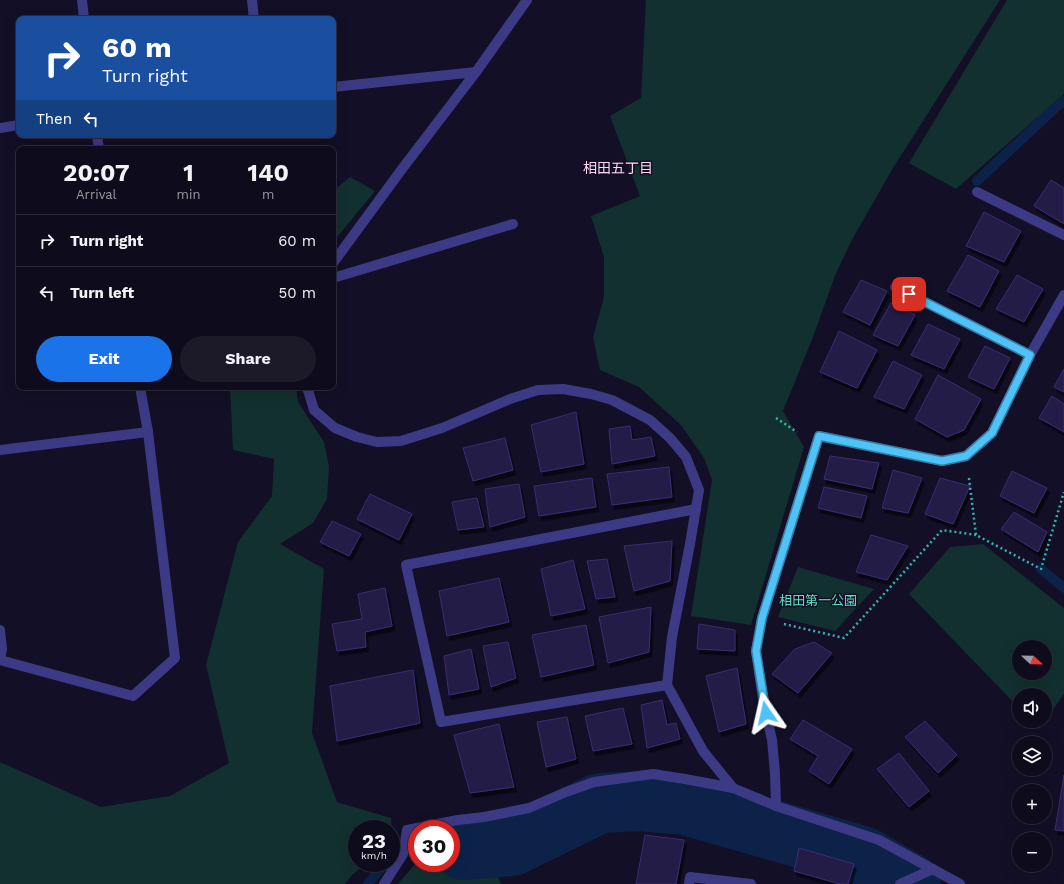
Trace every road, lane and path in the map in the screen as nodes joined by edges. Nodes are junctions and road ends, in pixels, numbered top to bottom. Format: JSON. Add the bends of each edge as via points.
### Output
{"nodes":[{"id":1,"x":82,"y":0,"type":"edge"},
{"id":2,"x":252,"y":0,"type":"edge"},
{"id":3,"x":527,"y":0,"type":"edge"},
{"id":4,"x":84,"y":16,"type":"edge"},
{"id":5,"x":254,"y":16,"type":"edge"},
{"id":6,"x":476,"y":72,"type":"junction"},
{"id":7,"x":336,"y":87,"type":"edge"},
{"id":8,"x":16,"y":125,"type":"edge"},
{"id":9,"x":0,"y":128,"type":"edge"},
{"id":10,"x":977,"y":192,"type":"dead end"},
{"id":11,"x":513,"y":224,"type":"dead end"},
{"id":12,"x":1064,"y":235,"type":"edge"},
{"id":13,"x":336,"y":259,"type":"edge"},
{"id":14,"x":336,"y":277,"type":"edge"},
{"id":15,"x":895,"y":287,"type":"dead end"},
{"id":16,"x":1064,"y":294,"type":"edge"},
{"id":17,"x":1030,"y":355,"type":"junction"},
{"id":18,"x":141,"y":390,"type":"edge"},
{"id":19,"x":308,"y":390,"type":"edge"},
{"id":20,"x":148,"y":432,"type":"junction"},
{"id":21,"x":0,"y":450,"type":"edge"},
{"id":22,"x":966,"y":456,"type":"junction"},
{"id":23,"x":1064,"y":492,"type":"edge"},
{"id":24,"x":696,"y":509,"type":"junction"},
{"id":25,"x":976,"y":535,"type":"junction"},
{"id":26,"x":762,"y":618,"type":"junction"},
{"id":27,"x":0,"y":630,"type":"edge"},
{"id":28,"x":0,"y":659,"type":"edge"},
{"id":29,"x":667,"y":685,"type":"junction"},
{"id":30,"x":733,"y":788,"type":"junction"},
{"id":31,"x":776,"y":806,"type":"junction"},
{"id":32,"x":933,"y":869,"type":"junction"},
{"id":33,"x":384,"y":884,"type":"edge"},
{"id":34,"x":689,"y":884,"type":"edge"},
{"id":35,"x":751,"y":884,"type":"edge"},
{"id":36,"x":900,"y":884,"type":"edge"},
{"id":37,"x":960,"y":884,"type":"edge"}],
"edges":[{"from":1,"to":4,"type":"street"},
{"from":2,"to":5,"type":"street"},
{"from":3,"to":6,"type":"street"},
{"from":6,"to":7,"type":"street"},
{"from":6,"to":13,"type":"street"},
{"from":8,"to":9,"type":"street"},
{"from":10,"to":12,"type":"street"},
{"from":11,"to":14,"type":"street"},
{"from":15,"to":17,"type":"street"},
{"from":16,"to":17,"type":"street"},
{"from":17,"to":22,"type":"street","via":[[992,433]]},
{"from":18,"to":20,"type":"street"},
{"from":19,"to":24,"type":"street","via":[[314,410],[335,428],[357,438],[378,442],[401,441],[442,428],[510,398],[538,390],[564,389],[612,400],[650,420],[686,457],[699,490]]},
{"from":20,"to":21,"type":"street"},
{"from":20,"to":28,"type":"street","via":[[175,658],[133,696]]},
{"from":22,"to":25,"type":"path"},
{"from":22,"to":26,"type":"street","via":[[942,461],[819,436]]},
{"from":23,"to":25,"type":"path","via":[[1041,569]]},
{"from":24,"to":29,"type":"street","via":[[672,637]]},
{"from":24,"to":29,"type":"street","via":[[406,565],[441,722]]},
{"from":25,"to":26,"type":"path","via":[[942,530],[844,638]]},
{"from":26,"to":31,"type":"street","via":[[756,651],[772,740]]},
{"from":27,"to":28,"type":"street"},
{"from":29,"to":30,"type":"street","via":[[703,751]]},
{"from":30,"to":31,"type":"street"},
{"from":30,"to":33,"type":"street","via":[[653,774],[594,782],[529,808],[407,830],[403,854]]},
{"from":31,"to":32,"type":"street","via":[[879,840]]},
{"from":32,"to":36,"type":"street"},
{"from":32,"to":37,"type":"street"},
{"from":34,"to":35,"type":"street","via":[[690,877]]}]}
